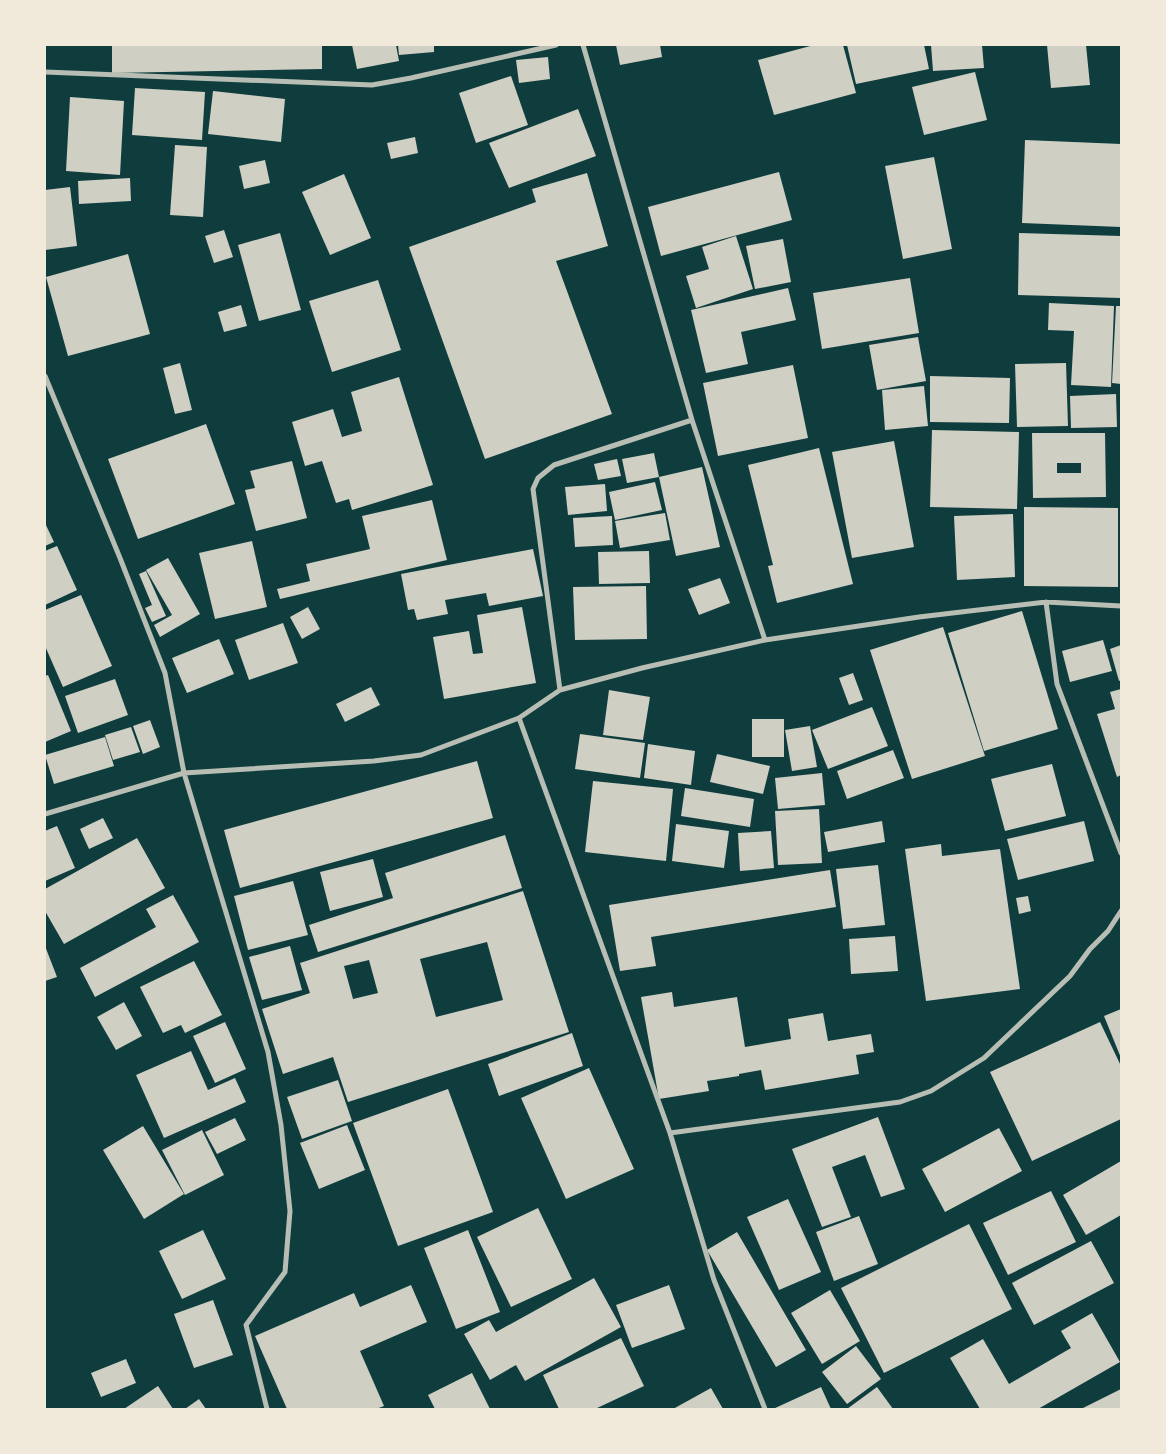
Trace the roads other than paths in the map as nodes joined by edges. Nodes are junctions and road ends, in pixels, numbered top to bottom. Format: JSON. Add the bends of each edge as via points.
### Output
{"nodes":[{"id":1,"x":556,"y":45,"type":"edge"},
{"id":2,"x":583,"y":45,"type":"edge"},
{"id":3,"x":45,"y":72,"type":"edge"},
{"id":4,"x":45,"y":376,"type":"edge"},
{"id":5,"x":692,"y":420,"type":"junction"},
{"id":6,"x":1046,"y":602,"type":"junction"},
{"id":7,"x":1121,"y":606,"type":"edge"},
{"id":8,"x":765,"y":640,"type":"junction"},
{"id":9,"x":560,"y":690,"type":"junction"},
{"id":10,"x":519,"y":718,"type":"junction"},
{"id":11,"x":184,"y":774,"type":"junction"},
{"id":12,"x":45,"y":814,"type":"edge"},
{"id":13,"x":1121,"y":853,"type":"edge"},
{"id":14,"x":1121,"y":911,"type":"edge"},
{"id":15,"x":670,"y":1133,"type":"junction"},
{"id":16,"x":267,"y":1409,"type":"edge"},
{"id":17,"x":765,"y":1409,"type":"edge"}],
"edges":[{"from":1,"to":3,"type":"street","via":[[372,85]]},
{"from":2,"to":5,"type":"street"},
{"from":4,"to":11,"type":"street","via":[[165,673]]},
{"from":5,"to":8,"type":"street"},
{"from":5,"to":9,"type":"street","via":[[554,465],[538,478],[534,489]]},
{"from":6,"to":7,"type":"street"},
{"from":6,"to":8,"type":"street"},
{"from":6,"to":13,"type":"street","via":[[1057,684]]},
{"from":8,"to":9,"type":"street"},
{"from":9,"to":10,"type":"street"},
{"from":10,"to":11,"type":"street","via":[[421,755]]},
{"from":10,"to":15,"type":"street"},
{"from":11,"to":12,"type":"street"},
{"from":11,"to":16,"type":"street","via":[[268,1052],[281,1125],[290,1211],[285,1272],[246,1325]]},
{"from":14,"to":15,"type":"street","via":[[1070,976],[984,1058],[931,1091],[900,1102]]},
{"from":15,"to":17,"type":"street","via":[[714,1280]]}]}
